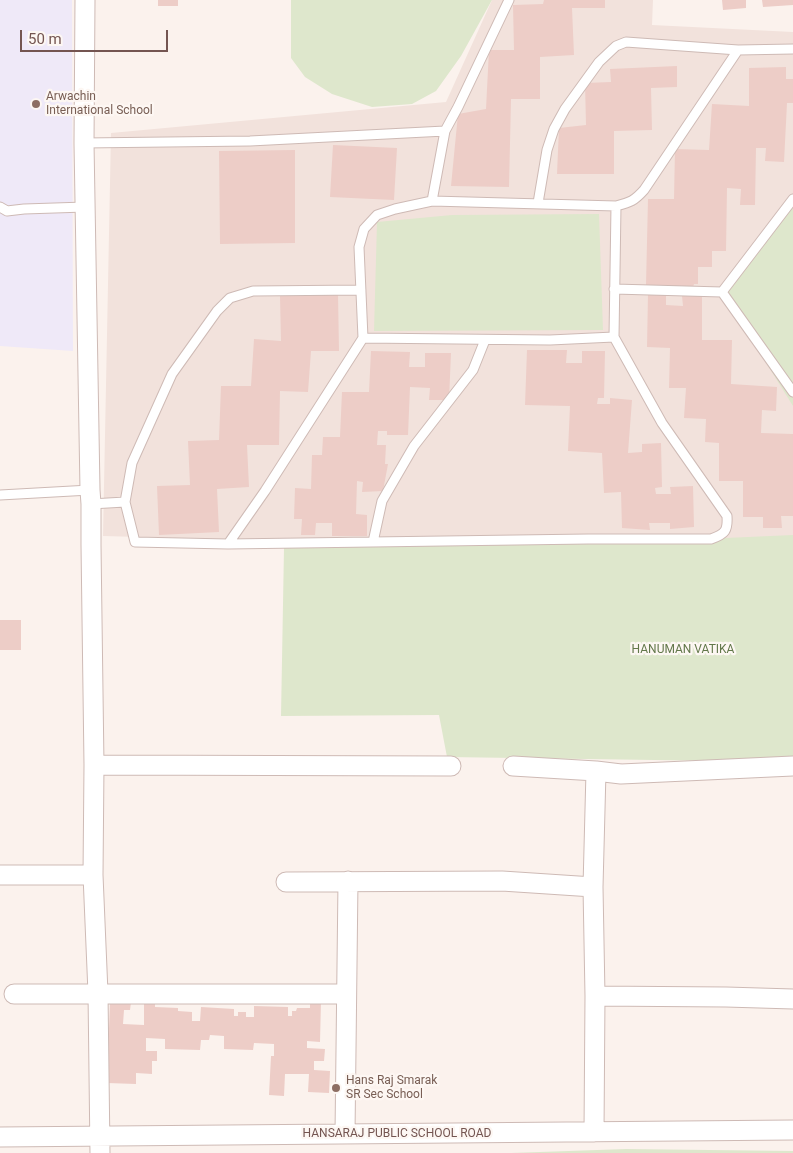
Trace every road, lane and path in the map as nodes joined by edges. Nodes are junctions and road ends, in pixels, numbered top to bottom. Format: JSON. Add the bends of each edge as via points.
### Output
{"nodes":[{"id":1,"x":85,"y":0,"type":"edge"},
{"id":2,"x":509,"y":0,"type":"edge"},
{"id":3,"x":793,"y":49,"type":"edge"},
{"id":4,"x":738,"y":50,"type":"junction"},
{"id":5,"x":444,"y":131,"type":"junction"},
{"id":6,"x":84,"y":142,"type":"junction"},
{"id":7,"x":793,"y":199,"type":"edge"},
{"id":8,"x":432,"y":201,"type":"junction"},
{"id":9,"x":538,"y":204,"type":"junction"},
{"id":10,"x":616,"y":206,"type":"junction"},
{"id":11,"x":85,"y":207,"type":"junction"},
{"id":12,"x":0,"y":208,"type":"edge"},
{"id":13,"x":614,"y":289,"type":"junction"},
{"id":14,"x":360,"y":290,"type":"junction"},
{"id":15,"x":722,"y":292,"type":"junction"},
{"id":16,"x":614,"y":337,"type":"junction"},
{"id":17,"x":363,"y":338,"type":"junction"},
{"id":18,"x":485,"y":340,"type":"junction"},
{"id":19,"x":793,"y":392,"type":"edge"},
{"id":20,"x":0,"y":495,"type":"edge"},
{"id":21,"x":90,"y":497,"type":"junction"},
{"id":22,"x":125,"y":502,"type":"junction"},
{"id":23,"x":373,"y":542,"type":"junction"},
{"id":24,"x":228,"y":544,"type":"junction"},
{"id":25,"x":94,"y":765,"type":"junction"},
{"id":26,"x":451,"y":766,"type":"dead end"},
{"id":27,"x":513,"y":766,"type":"dead end"},
{"id":28,"x":793,"y":766,"type":"edge"},
{"id":29,"x":596,"y":771,"type":"junction"},
{"id":30,"x":0,"y":875,"type":"edge"},
{"id":31,"x":93,"y":875,"type":"junction"},
{"id":32,"x":286,"y":882,"type":"dead end"},
{"id":33,"x":348,"y":882,"type":"junction"},
{"id":34,"x":593,"y":887,"type":"junction"},
{"id":35,"x":14,"y":994,"type":"dead end"},
{"id":36,"x":98,"y":994,"type":"junction"},
{"id":37,"x":346,"y":994,"type":"junction"},
{"id":38,"x":595,"y":996,"type":"junction"},
{"id":39,"x":793,"y":999,"type":"edge"},
{"id":40,"x":793,"y":1130,"type":"edge"},
{"id":41,"x":594,"y":1132,"type":"junction"},
{"id":42,"x":345,"y":1134,"type":"junction"},
{"id":43,"x":0,"y":1137,"type":"edge"},
{"id":44,"x":100,"y":1145,"type":"edge"}],
"edges":[{"from":1,"to":6,"type":"street"},
{"from":2,"to":5,"type":"lane"},
{"from":3,"to":4,"type":"lane"},
{"from":4,"to":9,"type":"lane","via":[[626,42],[616,46],[588,78],[554,129]]},
{"from":4,"to":10,"type":"lane","via":[[644,190],[636,200]]},
{"from":5,"to":6,"type":"lane","via":[[250,141]]},
{"from":5,"to":8,"type":"lane"},
{"from":6,"to":11,"type":"street"},
{"from":7,"to":15,"type":"lane"},
{"from":8,"to":9,"type":"lane"},
{"from":8,"to":14,"type":"lane","via":[[377,215],[364,228],[358,247]]},
{"from":9,"to":10,"type":"lane"},
{"from":10,"to":13,"type":"lane"},
{"from":11,"to":12,"type":"lane","via":[[7,211]]},
{"from":11,"to":21,"type":"street"},
{"from":13,"to":15,"type":"lane"},
{"from":13,"to":16,"type":"lane"},
{"from":14,"to":17,"type":"lane"},
{"from":14,"to":22,"type":"lane","via":[[253,291],[230,298],[172,374],[132,463]]},
{"from":15,"to":19,"type":"lane"},
{"from":16,"to":18,"type":"lane"},
{"from":16,"to":23,"type":"lane","via":[[662,423],[727,516],[728,526],[722,535],[711,539]]},
{"from":17,"to":18,"type":"lane"},
{"from":17,"to":24,"type":"lane"},
{"from":18,"to":23,"type":"lane","via":[[473,370],[414,446],[382,501]]},
{"from":20,"to":21,"type":"lane"},
{"from":21,"to":22,"type":"lane"},
{"from":21,"to":25,"type":"street"},
{"from":22,"to":24,"type":"lane","via":[[136,542]]},
{"from":23,"to":24,"type":"lane"},
{"from":25,"to":26,"type":"street"},
{"from":25,"to":31,"type":"street"},
{"from":27,"to":29,"type":"street"},
{"from":28,"to":29,"type":"street","via":[[621,774]]},
{"from":29,"to":34,"type":"street"},
{"from":30,"to":31,"type":"street"},
{"from":31,"to":36,"type":"street"},
{"from":32,"to":33,"type":"street"},
{"from":33,"to":34,"type":"street","via":[[502,881]]},
{"from":33,"to":37,"type":"street"},
{"from":34,"to":38,"type":"street"},
{"from":35,"to":36,"type":"street"},
{"from":36,"to":37,"type":"street"},
{"from":36,"to":44,"type":"street"},
{"from":37,"to":42,"type":"street"},
{"from":38,"to":39,"type":"street"},
{"from":38,"to":41,"type":"street"},
{"from":40,"to":41,"type":"street","name":"HANSARAJ PUBLIC SCHOOL ROAD"},
{"from":41,"to":42,"type":"street","name":"HANSARAJ PUBLIC SCHOOL ROAD"},
{"from":42,"to":44,"type":"street","name":"HANSARAJ PUBLIC SCHOOL ROAD"},
{"from":43,"to":44,"type":"street","name":"HANSARAJ PUBLIC SCHOOL ROAD"}]}
